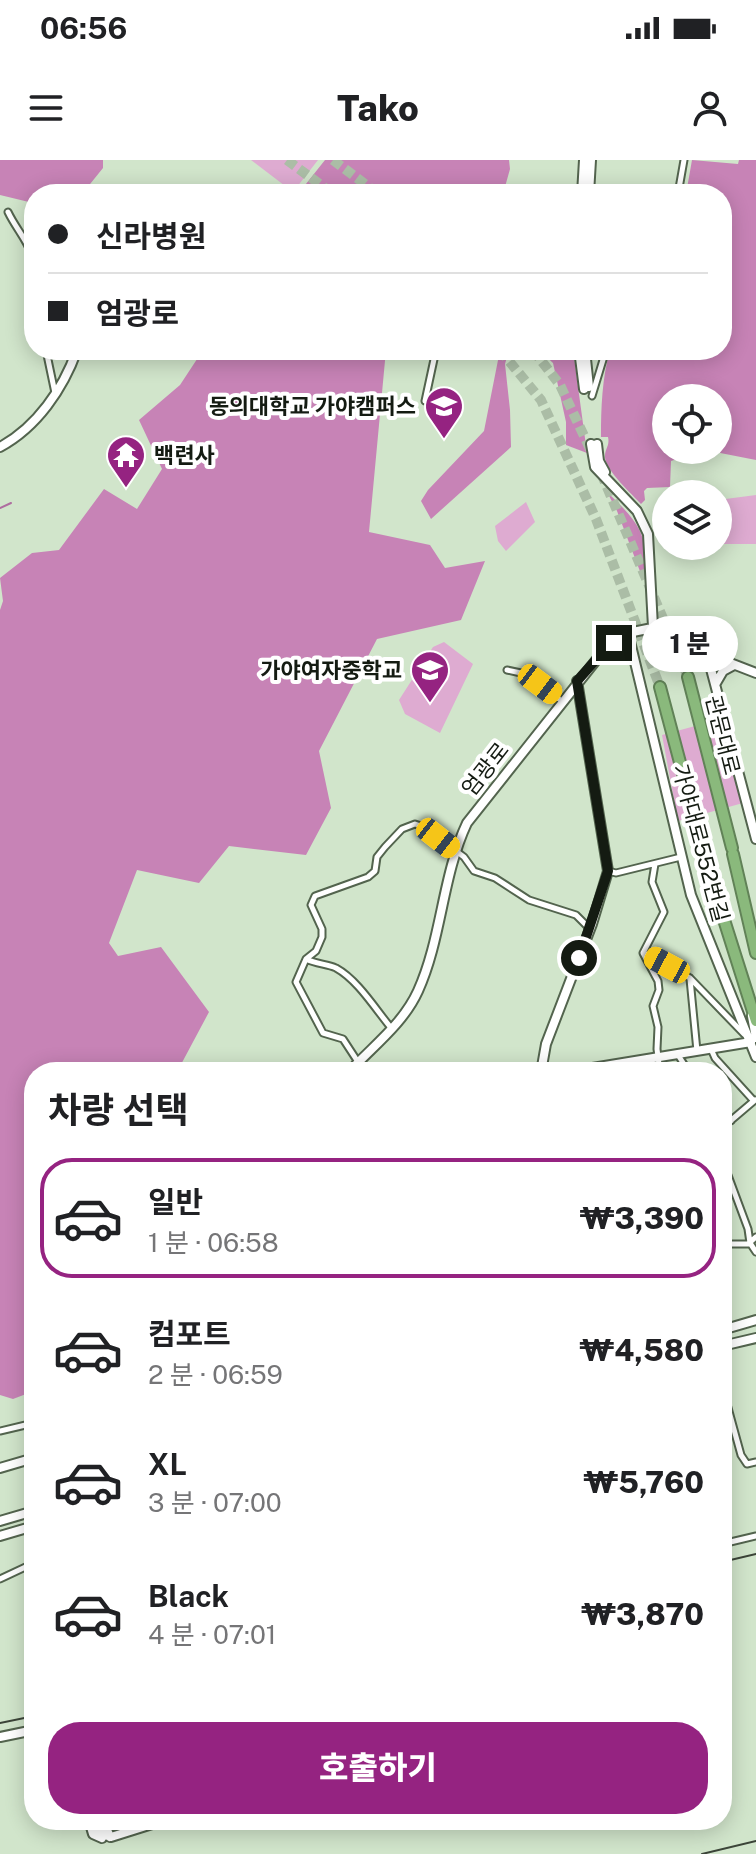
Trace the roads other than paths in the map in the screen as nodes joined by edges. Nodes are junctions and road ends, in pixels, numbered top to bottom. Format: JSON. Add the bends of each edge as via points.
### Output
{"nodes":[{"id":1,"x":584,"y":160,"type":"edge"},
{"id":2,"x":591,"y":160,"type":"edge"},
{"id":3,"x":684,"y":160,"type":"edge"},
{"id":4,"x":583,"y":184,"type":"edge"},
{"id":5,"x":590,"y":184,"type":"edge"},
{"id":6,"x":680,"y":184,"type":"edge"},
{"id":7,"x":8,"y":212,"type":"dead end"},
{"id":8,"x":24,"y":240,"type":"edge"},
{"id":9,"x":48,"y":360,"type":"edge"},
{"id":10,"x":74,"y":360,"type":"edge"},
{"id":11,"x":434,"y":360,"type":"edge"},
{"id":12,"x":583,"y":360,"type":"edge"},
{"id":13,"x":602,"y":360,"type":"edge"},
{"id":14,"x":588,"y":391,"type":"joint"},
{"id":15,"x":55,"y":394,"type":"junction"},
{"id":16,"x":425,"y":401,"type":"dead end"},
{"id":17,"x":594,"y":444,"type":"tunnel mouth"},
{"id":18,"x":0,"y":447,"type":"edge"},
{"id":19,"x":655,"y":626,"type":"junction"},
{"id":20,"x":628,"y":633,"type":"junction"},
{"id":21,"x":632,"y":651,"type":"junction"},
{"id":22,"x":707,"y":654,"type":"junction"},
{"id":23,"x":734,"y":665,"type":"junction"},
{"id":24,"x":507,"y":670,"type":"dead end"},
{"id":25,"x":756,"y":673,"type":"edge"},
{"id":26,"x":688,"y":677,"type":"tunnel mouth"},
{"id":27,"x":577,"y":681,"type":"junction"},
{"id":28,"x":716,"y":684,"type":"junction"},
{"id":29,"x":660,"y":687,"type":"tunnel mouth"},
{"id":30,"x":562,"y":701,"type":"junction"},
{"id":31,"x":752,"y":811,"type":"edge"},
{"id":32,"x":756,"y":838,"type":"edge"},
{"id":33,"x":456,"y":852,"type":"junction"},
{"id":34,"x":704,"y":853,"type":"dead end"},
{"id":35,"x":681,"y":857,"type":"junction"},
{"id":36,"x":655,"y":864,"type":"junction"},
{"id":37,"x":707,"y":866,"type":"dead end"},
{"id":38,"x":608,"y":871,"type":"junction"},
{"id":39,"x":590,"y":929,"type":"junction"},
{"id":40,"x":643,"y":953,"type":"junction"},
{"id":41,"x":756,"y":953,"type":"edge"},
{"id":42,"x":306,"y":959,"type":"junction"},
{"id":43,"x":690,"y":978,"type":"junction"},
{"id":44,"x":750,"y":1003,"type":"junction"},
{"id":45,"x":756,"y":1021,"type":"edge"},
{"id":46,"x":393,"y":1030,"type":"junction"},
{"id":47,"x":754,"y":1040,"type":"edge"},
{"id":48,"x":711,"y":1049,"type":"junction"},
{"id":49,"x":697,"y":1051,"type":"junction"},
{"id":50,"x":678,"y":1055,"type":"junction"},
{"id":51,"x":756,"y":1057,"type":"edge"},
{"id":52,"x":658,"y":1058,"type":"junction"},
{"id":53,"x":358,"y":1062,"type":"joint"},
{"id":54,"x":543,"y":1062,"type":"edge"},
{"id":55,"x":632,"y":1062,"type":"edge"},
{"id":56,"x":659,"y":1062,"type":"edge"},
{"id":57,"x":683,"y":1062,"type":"edge"},
{"id":58,"x":719,"y":1062,"type":"edge"},
{"id":59,"x":732,"y":1076,"type":"edge"},
{"id":60,"x":754,"y":1100,"type":"edge"},
{"id":61,"x":732,"y":1120,"type":"edge"},
{"id":62,"x":732,"y":1186,"type":"edge"},
{"id":63,"x":756,"y":1237,"type":"edge"},
{"id":64,"x":750,"y":1243,"type":"junction"},
{"id":65,"x":732,"y":1244,"type":"edge"},
{"id":66,"x":756,"y":1252,"type":"edge"},
{"id":67,"x":756,"y":1320,"type":"edge"},
{"id":68,"x":732,"y":1327,"type":"edge"},
{"id":69,"x":756,"y":1338,"type":"edge"},
{"id":70,"x":732,"y":1344,"type":"edge"},
{"id":71,"x":732,"y":1422,"type":"edge"},
{"id":72,"x":24,"y":1425,"type":"edge"},
{"id":73,"x":0,"y":1431,"type":"edge"},
{"id":74,"x":24,"y":1461,"type":"edge"},
{"id":75,"x":756,"y":1462,"type":"edge"},
{"id":76,"x":0,"y":1468,"type":"edge"},
{"id":77,"x":24,"y":1514,"type":"edge"},
{"id":78,"x":0,"y":1521,"type":"edge"},
{"id":79,"x":24,"y":1529,"type":"edge"},
{"id":80,"x":0,"y":1536,"type":"edge"},
{"id":81,"x":756,"y":1536,"type":"edge"},
{"id":82,"x":732,"y":1542,"type":"edge"},
{"id":83,"x":24,"y":1568,"type":"edge"},
{"id":84,"x":0,"y":1579,"type":"edge"},
{"id":85,"x":24,"y":1732,"type":"edge"},
{"id":86,"x":0,"y":1737,"type":"edge"},
{"id":87,"x":92,"y":1830,"type":"edge"},
{"id":88,"x":98,"y":1830,"type":"edge"},
{"id":89,"x":106,"y":1830,"type":"edge"},
{"id":90,"x":133,"y":1830,"type":"edge"},
{"id":91,"x":111,"y":1837,"type":"junction"}],
"edges":[{"from":1,"to":4,"type":"street"},
{"from":2,"to":5,"type":"street"},
{"from":3,"to":6,"type":"street"},
{"from":7,"to":8,"type":"street"},
{"from":9,"to":15,"type":"street"},
{"from":10,"to":15,"type":"street"},
{"from":11,"to":16,"type":"street"},
{"from":12,"to":14,"type":"street"},
{"from":13,"to":14,"type":"street"},
{"from":15,"to":18,"type":"street","via":[[31,426]]},
{"from":17,"to":19,"type":"street","via":[[595,467],[637,511],[648,534]]},
{"from":19,"to":20,"type":"street","name":"엄광로"},
{"from":19,"to":21,"type":"street","via":[[634,639]]},
{"from":19,"to":22,"type":"street"},
{"from":20,"to":21,"type":"street","name":"가야대로552번길"},
{"from":20,"to":27,"type":"street","name":"엄광로"},
{"from":21,"to":35,"type":"street","name":"가야대로552번길"},
{"from":22,"to":23,"type":"street"},
{"from":22,"to":28,"type":"street"},
{"from":23,"to":25,"type":"street"},
{"from":23,"to":28,"type":"street"},
{"from":24,"to":30,"type":"street","via":[[521,673]]},
{"from":26,"to":41,"type":"highway","name":"관문대로"},
{"from":27,"to":30,"type":"street","name":"엄광로"},
{"from":27,"to":38,"type":"street"},
{"from":28,"to":31,"type":"street"},
{"from":29,"to":34,"type":"highway"},
{"from":30,"to":33,"type":"street","name":"엄광로","via":[[476,810]]},
{"from":31,"to":32,"type":"street"},
{"from":33,"to":39,"type":"street","via":[[474,871],[529,900],[576,915]]},
{"from":33,"to":42,"type":"street","via":[[424,827],[407,825],[377,857],[368,877],[315,896],[311,905],[322,937]]},
{"from":33,"to":46,"type":"street","name":"엄광로","via":[[417,992]]},
{"from":35,"to":36,"type":"street"},
{"from":35,"to":47,"type":"street","name":"가야대로552번길","via":[[704,928]]},
{"from":36,"to":38,"type":"street"},
{"from":36,"to":40,"type":"street","via":[[652,882],[664,912]]},
{"from":37,"to":44,"type":"highway"},
{"from":38,"to":39,"type":"street"},
{"from":39,"to":54,"type":"street"},
{"from":40,"to":43,"type":"street"},
{"from":40,"to":52,"type":"street","via":[[658,981],[653,1006]]},
{"from":42,"to":46,"type":"street","via":[[347,976]]},
{"from":42,"to":53,"type":"street","via":[[296,982],[323,1033],[343,1039]]},
{"from":43,"to":47,"type":"street"},
{"from":43,"to":49,"type":"street"},
{"from":44,"to":45,"type":"highway"},
{"from":44,"to":47,"type":"street","name":"가야대로552번길"},
{"from":46,"to":53,"type":"street","name":"엄광로"},
{"from":47,"to":48,"type":"street"},
{"from":47,"to":51,"type":"street","name":"가야대로552번길"},
{"from":48,"to":49,"type":"street"},
{"from":48,"to":58,"type":"street"},
{"from":49,"to":50,"type":"street"},
{"from":50,"to":52,"type":"street"},
{"from":50,"to":57,"type":"street"},
{"from":52,"to":55,"type":"street"},
{"from":52,"to":56,"type":"street"},
{"from":59,"to":60,"type":"street"},
{"from":60,"to":61,"type":"street"},
{"from":62,"to":64,"type":"street"},
{"from":63,"to":64,"type":"street"},
{"from":64,"to":65,"type":"street"},
{"from":64,"to":66,"type":"street"},
{"from":67,"to":68,"type":"street"},
{"from":69,"to":70,"type":"street"},
{"from":71,"to":75,"type":"street","via":[[741,1455],[747,1464]]},
{"from":72,"to":73,"type":"street"},
{"from":74,"to":76,"type":"street"},
{"from":77,"to":78,"type":"street"},
{"from":79,"to":80,"type":"street"},
{"from":81,"to":82,"type":"street"},
{"from":83,"to":84,"type":"street"},
{"from":85,"to":86,"type":"street"},
{"from":87,"to":91,"type":"street","via":[[101,1838]]},
{"from":88,"to":91,"type":"street"},
{"from":89,"to":91,"type":"street"},
{"from":90,"to":91,"type":"street"}]}
